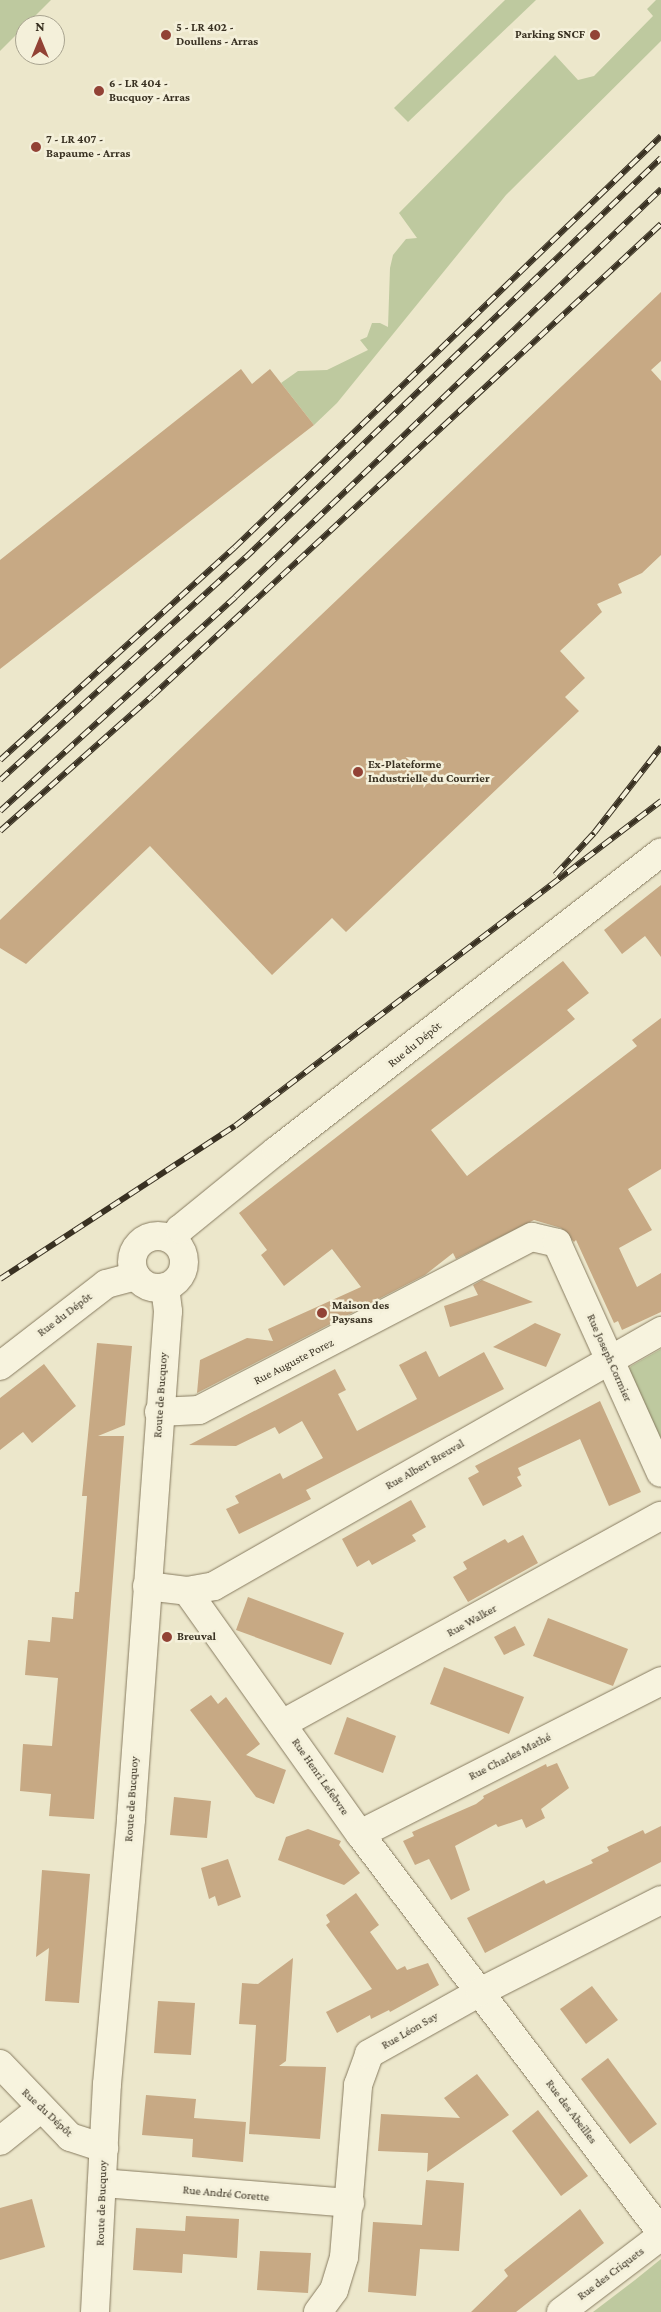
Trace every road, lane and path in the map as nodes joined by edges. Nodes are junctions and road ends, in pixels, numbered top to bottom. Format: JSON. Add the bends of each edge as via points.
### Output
{"nodes":[{"id":1,"x":661,"y":852,"type":"edge"},
{"id":2,"x":173,"y":1240,"type":"junction"},
{"id":3,"x":557,"y":1243,"type":"joint"},
{"id":4,"x":136,"y":1276,"type":"junction"},
{"id":5,"x":165,"y":1287,"type":"junction"},
{"id":6,"x":661,"y":1331,"type":"edge"},
{"id":7,"x":610,"y":1360,"type":"junction"},
{"id":8,"x":0,"y":1366,"type":"edge"},
{"id":9,"x":160,"y":1412,"type":"junction"},
{"id":10,"x":661,"y":1473,"type":"edge"},
{"id":11,"x":661,"y":1516,"type":"edge"},
{"id":12,"x":147,"y":1586,"type":"junction"},
{"id":13,"x":187,"y":1591,"type":"junction"},
{"id":14,"x":661,"y":1682,"type":"edge"},
{"id":15,"x":282,"y":1724,"type":"junction"},
{"id":16,"x":360,"y":1834,"type":"junction"},
{"id":17,"x":661,"y":1900,"type":"edge"},
{"id":18,"x":480,"y":1992,"type":"junction"},
{"id":19,"x":0,"y":2064,"type":"edge"},
{"id":20,"x":40,"y":2109,"type":"junction"},
{"id":21,"x":0,"y":2141,"type":"edge"},
{"id":22,"x":104,"y":2148,"type":"junction"},
{"id":23,"x":102,"y":2183,"type":"junction"},
{"id":24,"x":350,"y":2203,"type":"junction"},
{"id":25,"x":661,"y":2232,"type":"edge"},
{"id":26,"x":661,"y":2236,"type":"edge"},
{"id":27,"x":95,"y":2312,"type":"edge"},
{"id":28,"x":318,"y":2312,"type":"edge"},
{"id":29,"x":561,"y":2312,"type":"edge"}],
"edges":[{"from":1,"to":2,"type":"street","name":"Rue du Dépôt","via":[[276,1150],[180,1228]]},
{"from":2,"to":4,"type":"street","via":[[158,1235],[137,1246],[132,1261]]},
{"from":2,"to":5,"type":"street","via":[[182,1252],[184,1266],[177,1279]]},
{"from":3,"to":7,"type":"street","name":"Rue Joseph Cormier"},
{"from":3,"to":9,"type":"street","name":"Rue Auguste Porez","via":[[532,1237],[199,1410]]},
{"from":4,"to":5,"type":"street","via":[[149,1286]]},
{"from":4,"to":8,"type":"street","name":"Rue du Dépôt","via":[[106,1284]]},
{"from":5,"to":9,"type":"street","name":"Route de Bucquoy","via":[[168,1312]]},
{"from":6,"to":7,"type":"street","name":"Rue Albert Breuval"},
{"from":7,"to":10,"type":"street","name":"Rue Joseph Cormier"},
{"from":7,"to":13,"type":"street","name":"Rue Albert Breuval","via":[[214,1586]]},
{"from":9,"to":12,"type":"street","name":"Route de Bucquoy"},
{"from":11,"to":15,"type":"street","name":"Rue Walker"},
{"from":12,"to":13,"type":"street"},
{"from":12,"to":22,"type":"street","name":"Route de Bucquoy"},
{"from":13,"to":15,"type":"street","name":"Rue Henri Lefebvre"},
{"from":14,"to":16,"type":"street","name":"Rue Charles Mathé"},
{"from":15,"to":16,"type":"street","name":"Rue Henri Lefebvre"},
{"from":16,"to":18,"type":"street","name":"Rue Henri Lefebvre"},
{"from":17,"to":18,"type":"street","name":"Rue Léon Say"},
{"from":18,"to":24,"type":"street","name":"Rue Léon Say","via":[[369,2054],[358,2085]]},
{"from":18,"to":25,"type":"street","name":"Rue des Abeilles"},
{"from":19,"to":20,"type":"street","name":"Rue du Dépôt"},
{"from":20,"to":21,"type":"street"},
{"from":20,"to":22,"type":"street","name":"Rue du Dépôt","via":[[70,2137]]},
{"from":22,"to":23,"type":"street","name":"Route de Bucquoy"},
{"from":23,"to":24,"type":"street","name":"Rue André Corette"},
{"from":23,"to":27,"type":"street","name":"Route de Bucquoy"},
{"from":24,"to":28,"type":"street","name":"Rue Léon Say","via":[[344,2257],[334,2290]]},
{"from":26,"to":29,"type":"street","name":"Rue des Criquets"}]}
